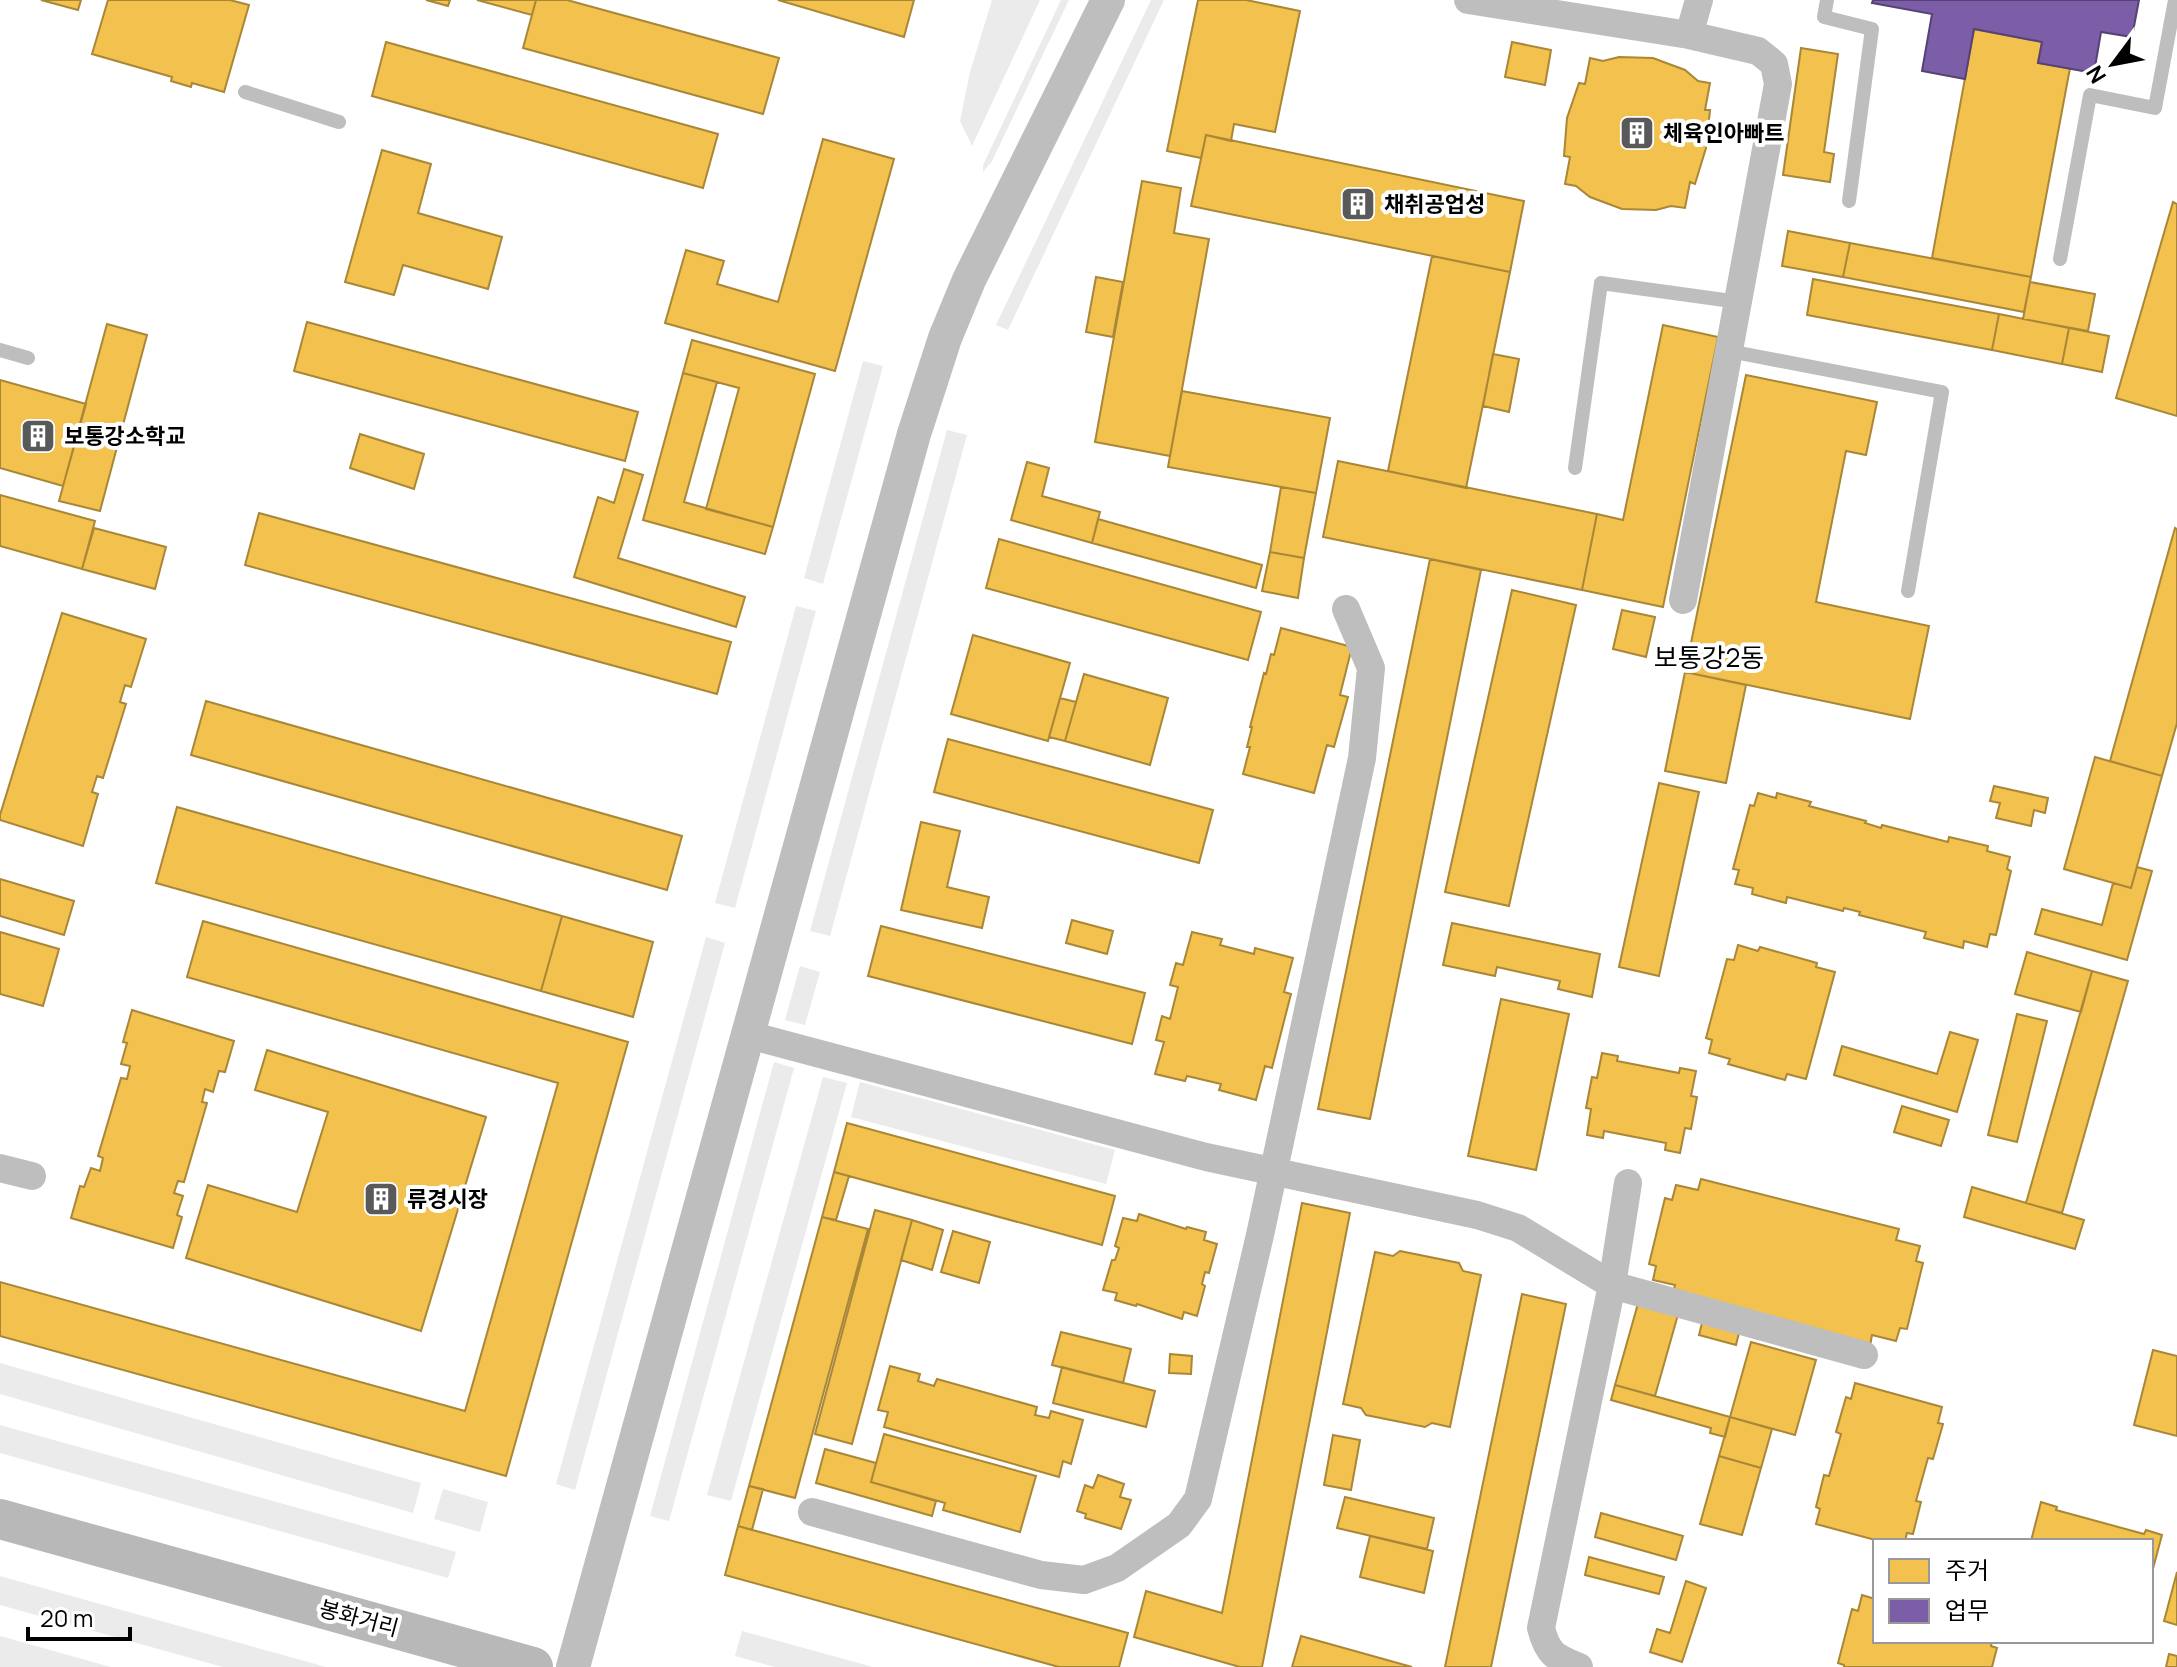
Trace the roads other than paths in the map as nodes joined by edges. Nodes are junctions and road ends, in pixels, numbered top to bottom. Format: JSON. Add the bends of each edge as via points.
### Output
{"nodes":[{"id":1,"x":1108,"y":0,"type":"edge"},
{"id":2,"x":1468,"y":0,"type":"edge"},
{"id":3,"x":1699,"y":0,"type":"edge"},
{"id":4,"x":1827,"y":0,"type":"edge"},
{"id":5,"x":2175,"y":0,"type":"edge"},
{"id":6,"x":1689,"y":35,"type":"junction"},
{"id":7,"x":245,"y":92,"type":"dead end"},
{"id":8,"x":339,"y":122,"type":"dead end"},
{"id":9,"x":1849,"y":201,"type":"dead end"},
{"id":10,"x":2060,"y":259,"type":"dead end"},
{"id":11,"x":1739,"y":302,"type":"junction"},
{"id":12,"x":0,"y":350,"type":"edge"},
{"id":13,"x":1729,"y":351,"type":"junction"},
{"id":14,"x":28,"y":358,"type":"dead end"},
{"id":15,"x":1575,"y":468,"type":"dead end"},
{"id":16,"x":1908,"y":591,"type":"dead end"},
{"id":17,"x":1683,"y":600,"type":"dead end"},
{"id":18,"x":1346,"y":609,"type":"dead end"},
{"id":19,"x":749,"y":1035,"type":"junction"},
{"id":20,"x":0,"y":1168,"type":"edge"},
{"id":21,"x":1274,"y":1171,"type":"junction"},
{"id":22,"x":32,"y":1176,"type":"dead end"},
{"id":23,"x":1628,"y":1183,"type":"dead end"},
{"id":24,"x":1612,"y":1285,"type":"junction"},
{"id":25,"x":1864,"y":1355,"type":"dead end"},
{"id":26,"x":812,"y":1512,"type":"dead end"},
{"id":27,"x":0,"y":1519,"type":"edge"},
{"id":28,"x":533,"y":1667,"type":"edge"},
{"id":29,"x":573,"y":1667,"type":"edge"},
{"id":30,"x":1579,"y":1667,"type":"edge"}],
"edges":[{"from":1,"to":19,"type":"street","via":[[945,338]]},
{"from":2,"to":6,"type":"street"},
{"from":3,"to":6,"type":"street"},
{"from":4,"to":9,"type":"lane","via":[[1824,17],[1872,29]]},
{"from":5,"to":10,"type":"lane","via":[[2155,108],[2090,95]]},
{"from":6,"to":11,"type":"street","via":[[1758,51],[1774,64],[1778,84]]},
{"from":7,"to":8,"type":"lane"},
{"from":11,"to":13,"type":"street"},
{"from":11,"to":15,"type":"lane","via":[[1601,283]]},
{"from":12,"to":14,"type":"lane"},
{"from":13,"to":16,"type":"lane","via":[[1942,392]]},
{"from":13,"to":17,"type":"street"},
{"from":18,"to":21,"type":"street","via":[[1371,668],[1362,758]]},
{"from":19,"to":21,"type":"street"},
{"from":19,"to":29,"type":"street"},
{"from":20,"to":22,"type":"street"},
{"from":21,"to":24,"type":"street","via":[[1518,1228]]},
{"from":21,"to":26,"type":"street","via":[[1198,1499],[1179,1525],[1117,1568],[1084,1580],[1041,1575]]},
{"from":23,"to":24,"type":"street"},
{"from":24,"to":25,"type":"street"},
{"from":24,"to":30,"type":"street","via":[[1541,1628],[1546,1647]]},
{"from":27,"to":28,"type":"main road","name":"봉화거리"}]}
